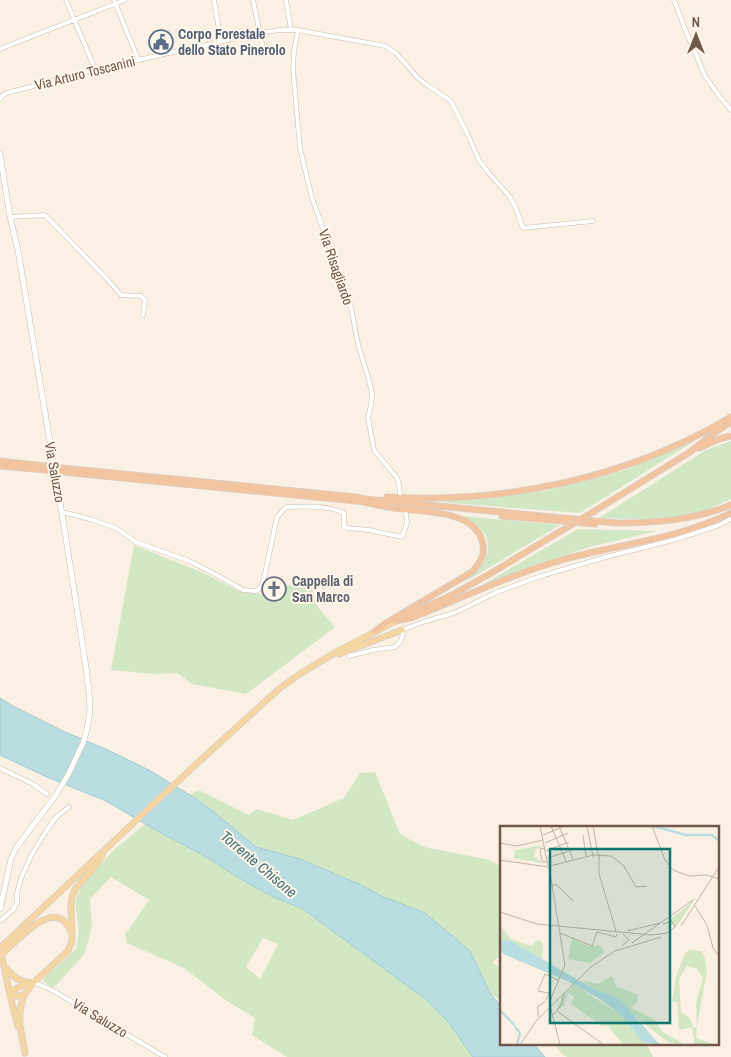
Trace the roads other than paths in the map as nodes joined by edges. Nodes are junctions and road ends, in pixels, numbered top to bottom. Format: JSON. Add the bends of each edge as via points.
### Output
{"nodes":[{"id":1,"x":66,"y":0,"type":"edge"},
{"id":2,"x":124,"y":0,"type":"edge"},
{"id":3,"x":214,"y":0,"type":"edge"},
{"id":4,"x":253,"y":0,"type":"edge"},
{"id":5,"x":286,"y":0,"type":"edge"},
{"id":6,"x":674,"y":0,"type":"edge"},
{"id":7,"x":115,"y":2,"type":"edge"},
{"id":8,"x":74,"y":20,"type":"junction"},
{"id":9,"x":291,"y":30,"type":"junction"},
{"id":10,"x":298,"y":30,"type":"junction"},
{"id":11,"x":260,"y":33,"type":"junction"},
{"id":12,"x":221,"y":42,"type":"junction"},
{"id":13,"x":0,"y":49,"type":"edge"},
{"id":14,"x":263,"y":50,"type":"dead end"},
{"id":15,"x":138,"y":59,"type":"junction"},
{"id":16,"x":95,"y":70,"type":"junction"},
{"id":17,"x":0,"y":98,"type":"edge"},
{"id":18,"x":731,"y":110,"type":"edge"},
{"id":19,"x":0,"y":154,"type":"edge"},
{"id":20,"x":10,"y":217,"type":"junction"},
{"id":21,"x":592,"y":221,"type":"dead end"},
{"id":22,"x":143,"y":315,"type":"dead end"},
{"id":23,"x":731,"y":418,"type":"edge"},
{"id":24,"x":731,"y":422,"type":"edge"},
{"id":25,"x":731,"y":436,"type":"edge"},
{"id":26,"x":690,"y":452,"type":"junction"},
{"id":27,"x":0,"y":461,"type":"edge"},
{"id":28,"x":0,"y":466,"type":"edge"},
{"id":29,"x":46,"y":468,"type":"junction"},
{"id":30,"x":158,"y":479,"type":"junction"},
{"id":31,"x":400,"y":495,"type":"dead end"},
{"id":32,"x":356,"y":497,"type":"junction"},
{"id":33,"x":362,"y":502,"type":"junction"},
{"id":34,"x":731,"y":504,"type":"edge"},
{"id":35,"x":731,"y":508,"type":"edge"},
{"id":36,"x":62,"y":512,"type":"junction"},
{"id":37,"x":731,"y":513,"type":"edge"},
{"id":38,"x":406,"y":514,"type":"dead end"},
{"id":39,"x":731,"y":519,"type":"edge"},
{"id":40,"x":396,"y":621,"type":"junction"},
{"id":41,"x":402,"y":630,"type":"junction"},
{"id":42,"x":374,"y":631,"type":"junction"},
{"id":43,"x":349,"y":656,"type":"dead end"},
{"id":44,"x":323,"y":660,"type":"junction"},
{"id":45,"x":0,"y":768,"type":"edge"},
{"id":46,"x":47,"y":794,"type":"dead end"},
{"id":47,"x":69,"y":807,"type":"dead end"},
{"id":48,"x":111,"y":844,"type":"junction"},
{"id":49,"x":0,"y":906,"type":"edge"},
{"id":50,"x":0,"y":921,"type":"edge"},
{"id":51,"x":72,"y":935,"type":"junction"},
{"id":52,"x":1,"y":949,"type":"edge"},
{"id":53,"x":4,"y":966,"type":"junction"},
{"id":54,"x":26,"y":983,"type":"junction"},
{"id":55,"x":33,"y":983,"type":"junction"},
{"id":56,"x":24,"y":994,"type":"junction"},
{"id":57,"x":10,"y":995,"type":"junction"},
{"id":58,"x":26,"y":1055,"type":"edge"},
{"id":59,"x":165,"y":1057,"type":"edge"}],
"edges":[{"from":1,"to":8,"type":"street"},
{"from":2,"to":7,"type":"street"},
{"from":3,"to":12,"type":"street"},
{"from":4,"to":11,"type":"street"},
{"from":5,"to":9,"type":"street"},
{"from":6,"to":18,"type":"street","via":[[705,76]]},
{"from":7,"to":8,"type":"street"},
{"from":7,"to":15,"type":"street"},
{"from":8,"to":13,"type":"street"},
{"from":8,"to":16,"type":"street"},
{"from":9,"to":10,"type":"street","name":"Via Arturo Toscanini"},
{"from":9,"to":11,"type":"street","name":"Via Arturo Toscanini"},
{"from":10,"to":21,"type":"street","name":"Via Arturo Toscanini","via":[[385,46],[396,52],[418,78],[451,101],[479,160],[510,197],[523,228]]},
{"from":10,"to":31,"type":"street","name":"Via Risagliardo","via":[[293,69],[300,148],[312,198],[351,307],[369,380],[372,394],[368,418],[374,450],[397,478]]},
{"from":11,"to":12,"type":"street","name":"Via Arturo Toscanini"},
{"from":11,"to":14,"type":"street"},
{"from":12,"to":15,"type":"street","name":"Via Arturo Toscanini"},
{"from":15,"to":16,"type":"street","name":"Via Arturo Toscanini"},
{"from":16,"to":17,"type":"street","name":"Via Arturo Toscanini","via":[[7,93]]},
{"from":19,"to":20,"type":"main road","name":"Via Saluzzo"},
{"from":20,"to":22,"type":"street","via":[[44,215],[121,295],[141,296],[145,300]]},
{"from":20,"to":36,"type":"main road","name":"Via Saluzzo"},
{"from":23,"to":32,"type":"highway","via":[[645,458],[560,484],[470,497]]},
{"from":24,"to":26,"type":"highway"},
{"from":25,"to":26,"type":"highway"},
{"from":26,"to":40,"type":"highway","bridge":true,"via":[[493,572]]},
{"from":27,"to":29,"type":"highway"},
{"from":28,"to":29,"type":"highway"},
{"from":29,"to":30,"type":"highway","bridge":true},
{"from":30,"to":32,"type":"highway"},
{"from":30,"to":33,"type":"highway"},
{"from":32,"to":34,"type":"highway","via":[[616,523],[683,519]]},
{"from":33,"to":35,"type":"highway","via":[[564,522],[640,526],[691,521]]},
{"from":33,"to":42,"type":"highway","via":[[457,517],[474,527],[484,547],[480,562],[468,575]]},
{"from":36,"to":38,"type":"street","via":[[116,528],[136,542],[189,561],[243,590],[257,591],[263,583],[277,517],[286,506],[335,509],[344,513],[344,526],[347,528],[402,537],[407,523]]},
{"from":36,"to":49,"type":"main road","name":"Via Saluzzo","via":[[90,692],[90,711],[87,729],[69,773],[16,848]]},
{"from":37,"to":40,"type":"highway","via":[[684,531],[548,564]]},
{"from":39,"to":41,"type":"street","via":[[677,539],[541,576],[454,613]]},
{"from":40,"to":42,"type":"main road"},
{"from":41,"to":43,"type":"street","via":[[401,641],[395,647]]},
{"from":41,"to":44,"type":"main road"},
{"from":42,"to":44,"type":"main road"},
{"from":44,"to":48,"type":"main road","via":[[280,688]]},
{"from":45,"to":46,"type":"street"},
{"from":47,"to":50,"type":"street","via":[[56,817],[45,833],[21,878],[17,902]]},
{"from":48,"to":51,"type":"main road","via":[[75,889],[71,905]]},
{"from":48,"to":52,"type":"main road"},
{"from":51,"to":52,"type":"main road","via":[[63,921],[43,919]]},
{"from":51,"to":55,"type":"main road","via":[[68,951]]},
{"from":52,"to":53,"type":"main road"},
{"from":53,"to":54,"type":"main road","via":[[11,975]]},
{"from":53,"to":57,"type":"main road"},
{"from":54,"to":55,"type":"main road"},
{"from":54,"to":57,"type":"main road"},
{"from":55,"to":56,"type":"main road"},
{"from":55,"to":59,"type":"street","name":"Via Saluzzo","via":[[52,990]]},
{"from":56,"to":57,"type":"main road"},
{"from":56,"to":58,"type":"main road","via":[[20,1026]]},
{"from":57,"to":58,"type":"main road"}]}
